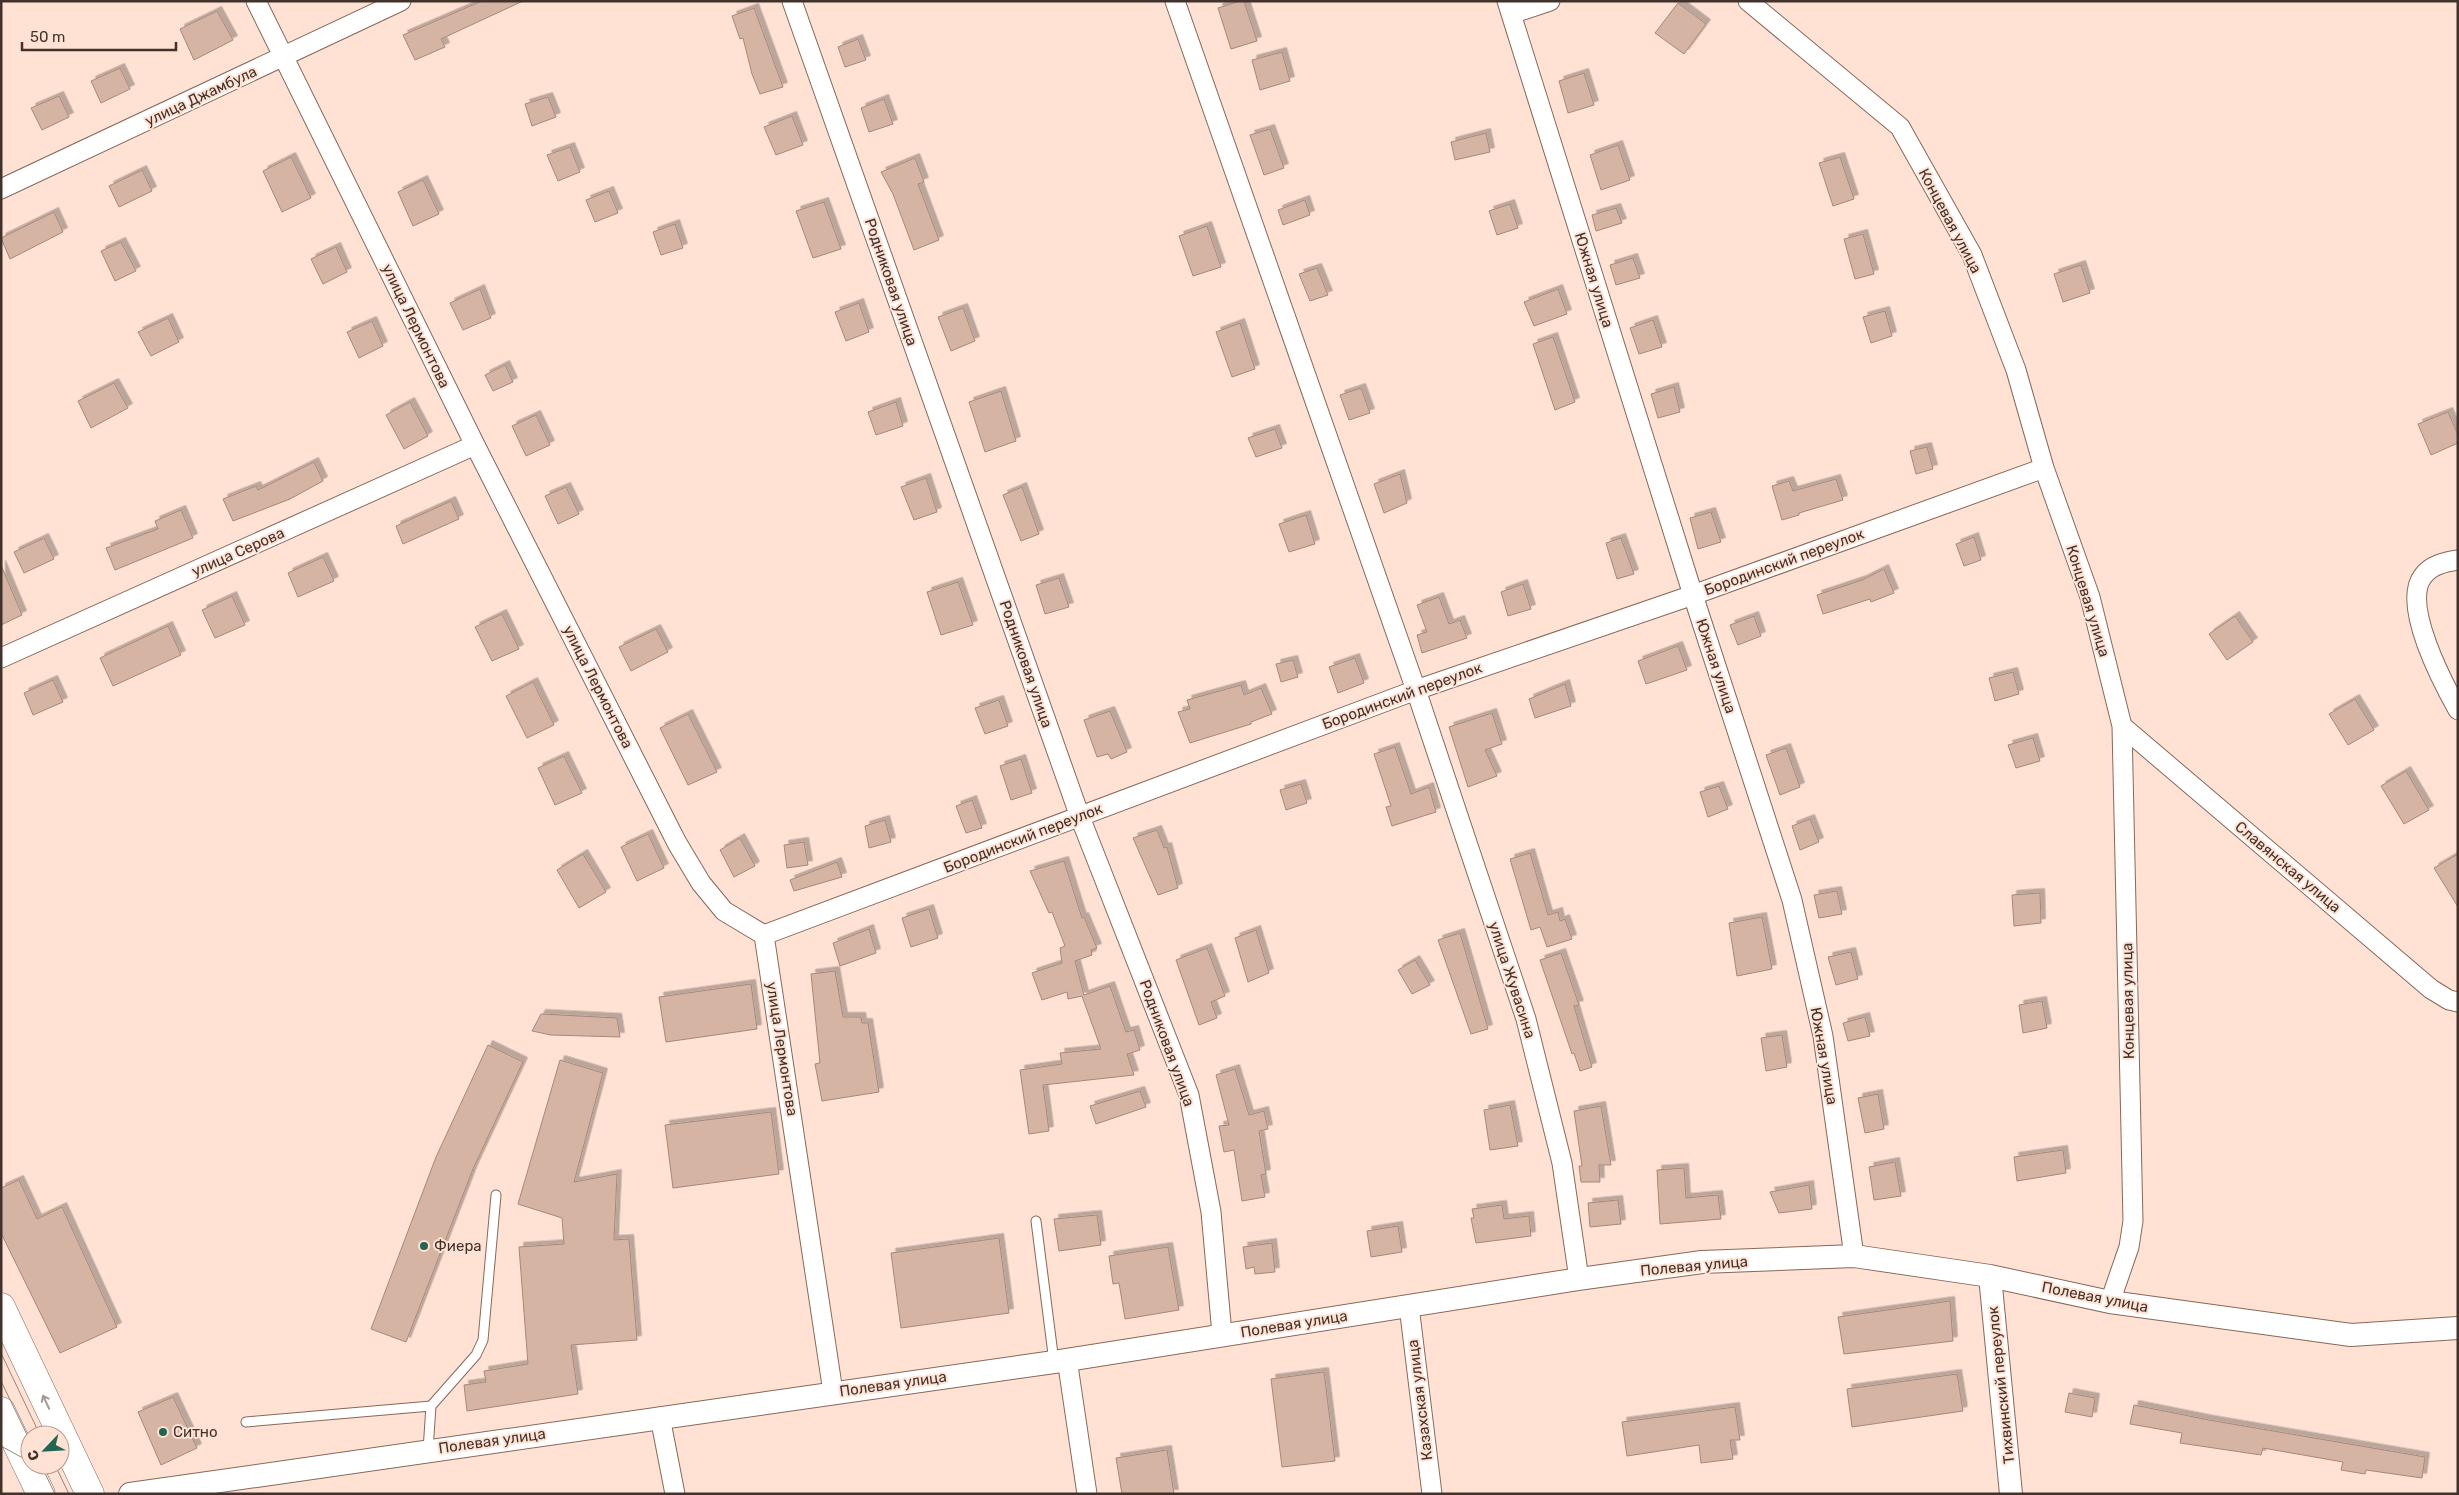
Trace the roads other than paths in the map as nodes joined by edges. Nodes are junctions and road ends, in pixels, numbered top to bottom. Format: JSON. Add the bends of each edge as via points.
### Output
{"nodes":[{"id":1,"x":256,"y":1,"type":"edge"},
{"id":2,"x":401,"y":1,"type":"edge"},
{"id":3,"x":792,"y":1,"type":"edge"},
{"id":4,"x":1175,"y":1,"type":"edge"},
{"id":5,"x":1550,"y":1,"type":"edge"},
{"id":6,"x":1748,"y":1,"type":"edge"},
{"id":7,"x":1509,"y":8,"type":"edge"},
{"id":8,"x":282,"y":58,"type":"junction"},
{"id":9,"x":1,"y":190,"type":"edge"},
{"id":10,"x":475,"y":445,"type":"junction"},
{"id":11,"x":2044,"y":468,"type":"junction"},
{"id":12,"x":2458,"y":560,"type":"edge"},
{"id":13,"x":1692,"y":595,"type":"junction"},
{"id":14,"x":1,"y":658,"type":"edge"},
{"id":15,"x":1416,"y":690,"type":"junction"},
{"id":16,"x":2458,"y":710,"type":"edge"},
{"id":17,"x":2122,"y":726,"type":"junction"},
{"id":18,"x":1080,"y":817,"type":"junction"},
{"id":19,"x":764,"y":935,"type":"junction"},
{"id":20,"x":2458,"y":1002,"type":"edge"},
{"id":21,"x":496,"y":1195,"type":"dead end"},
{"id":22,"x":1036,"y":1221,"type":"dead end"},
{"id":23,"x":1854,"y":1256,"type":"junction"},
{"id":24,"x":1990,"y":1276,"type":"junction"},
{"id":25,"x":1579,"y":1278,"type":"junction"},
{"id":26,"x":2110,"y":1302,"type":"junction"},
{"id":27,"x":1409,"y":1306,"type":"junction"},
{"id":28,"x":1,"y":1307,"type":"edge"},
{"id":29,"x":2458,"y":1328,"type":"edge"},
{"id":30,"x":1222,"y":1334,"type":"junction"},
{"id":31,"x":1060,"y":1361,"type":"junction"},
{"id":32,"x":833,"y":1392,"type":"junction"},
{"id":33,"x":431,"y":1406,"type":"junction"},
{"id":34,"x":1,"y":1411,"type":"edge"},
{"id":35,"x":660,"y":1417,"type":"junction"},
{"id":36,"x":246,"y":1422,"type":"dead end"},
{"id":37,"x":428,"y":1450,"type":"junction"},
{"id":38,"x":41,"y":1494,"type":"edge"},
{"id":39,"x":90,"y":1494,"type":"edge"},
{"id":40,"x":130,"y":1494,"type":"edge"},
{"id":41,"x":675,"y":1494,"type":"edge"},
{"id":42,"x":1087,"y":1494,"type":"edge"},
{"id":43,"x":1432,"y":1494,"type":"edge"},
{"id":44,"x":2011,"y":1494,"type":"edge"}],
"edges":[{"from":1,"to":8,"type":"street","name":"улица Лермонтова"},
{"from":2,"to":8,"type":"street","name":"улица Джамбула"},
{"from":3,"to":18,"type":"street","name":"Родниковая улица"},
{"from":4,"to":15,"type":"street","name":"улица Жувасина"},
{"from":5,"to":7,"type":"street"},
{"from":6,"to":11,"type":"street","name":"Концевая улица","via":[[1900,127],[1972,255],[2016,370]]},
{"from":7,"to":13,"type":"street","name":"Южная улица"},
{"from":8,"to":9,"type":"street","name":"улица Джамбула"},
{"from":8,"to":10,"type":"street","name":"улица Лермонтова"},
{"from":10,"to":14,"type":"street","name":"улица Серова"},
{"from":10,"to":19,"type":"street","name":"улица Лермонтова","via":[[677,843],[724,911]]},
{"from":11,"to":13,"type":"street","name":"Бородинский переулок"},
{"from":11,"to":17,"type":"street","name":"Концевая улица","via":[[2090,597]]},
{"from":12,"to":16,"type":"street","via":[[2432,567],[2418,585],[2416,598],[2435,666]]},
{"from":13,"to":15,"type":"street","name":"Бородинский переулок"},
{"from":13,"to":23,"type":"street","name":"Южная улица","via":[[1792,900],[1823,1036]]},
{"from":15,"to":18,"type":"street","name":"Бородинский переулок"},
{"from":15,"to":25,"type":"street","name":"улица Жувасина","via":[[1526,1019],[1562,1163]]},
{"from":17,"to":20,"type":"street","name":"Славянская улица","via":[[2431,989]]},
{"from":17,"to":26,"type":"street","name":"Концевая улица","via":[[2133,1220],[2129,1247]]},
{"from":18,"to":19,"type":"street","name":"Бородинский переулок"},
{"from":18,"to":30,"type":"street","name":"Родниковая улица","via":[[1189,1095],[1211,1212]]},
{"from":19,"to":32,"type":"street","name":"улица Лермонтова"},
{"from":21,"to":33,"type":"lane","via":[[483,1340],[476,1356]]},
{"from":22,"to":31,"type":"lane"},
{"from":23,"to":24,"type":"street","name":"Полевая улица"},
{"from":23,"to":25,"type":"street","name":"Полевая улица","via":[[1702,1262]]},
{"from":24,"to":26,"type":"street","name":"Полевая улица"},
{"from":24,"to":44,"type":"street","name":"Тихвинский переулок"},
{"from":25,"to":27,"type":"street","name":"Полевая улица"},
{"from":26,"to":29,"type":"street","name":"Полевая улица","via":[[2351,1335]]},
{"from":27,"to":30,"type":"street","name":"Полевая улица"},
{"from":27,"to":43,"type":"street","name":"Казахская улица"},
{"from":39,"to":28,"type":"main road","one_way":true},
{"from":30,"to":31,"type":"street","name":"Полевая улица"},
{"from":31,"to":32,"type":"street","name":"Полевая улица"},
{"from":31,"to":42,"type":"street"},
{"from":32,"to":35,"type":"street","name":"Полевая улица"},
{"from":33,"to":36,"type":"lane"},
{"from":33,"to":37,"type":"lane"},
{"from":34,"to":38,"type":"main road"},
{"from":35,"to":37,"type":"street","name":"Полевая улица"},
{"from":35,"to":41,"type":"street"},
{"from":37,"to":40,"type":"street","name":"Полевая улица"}]}
